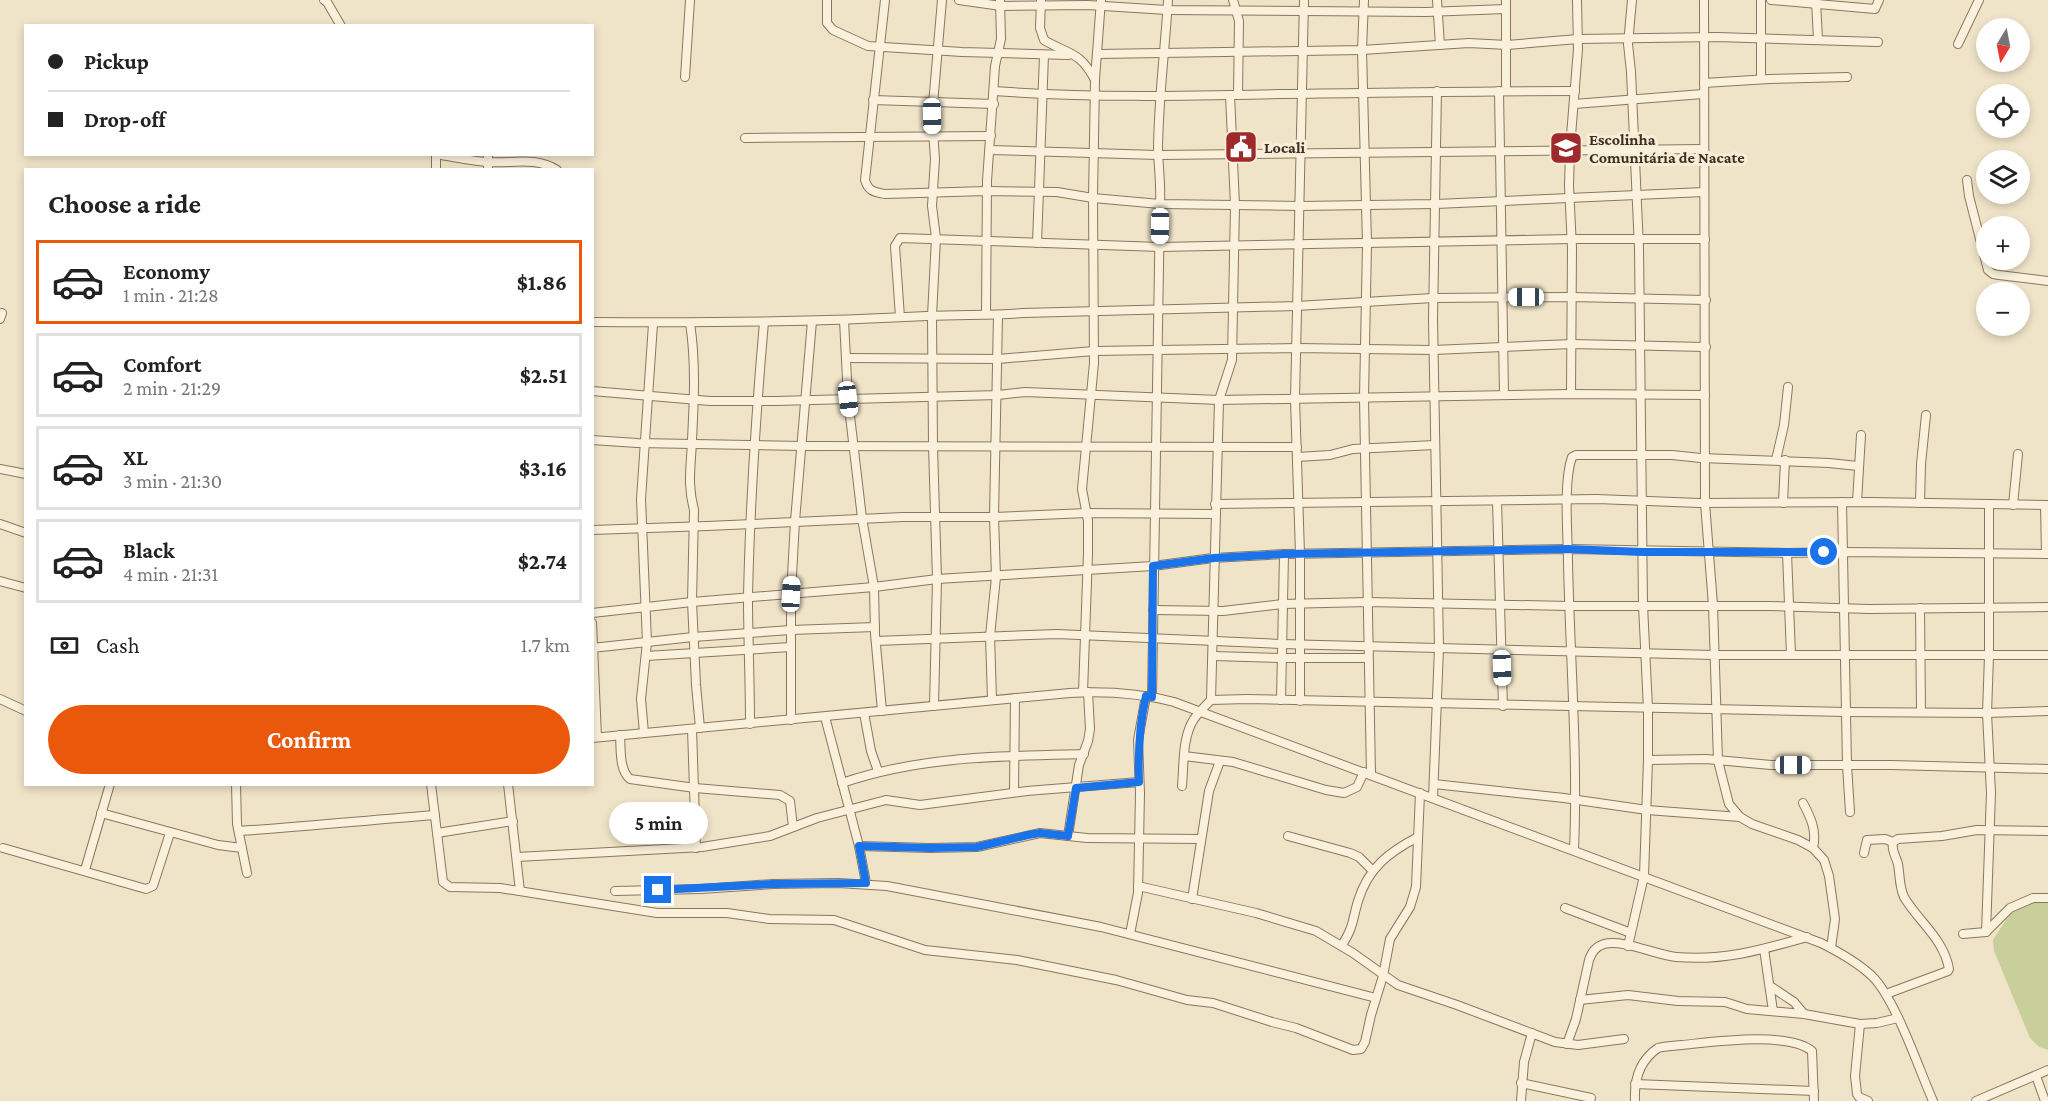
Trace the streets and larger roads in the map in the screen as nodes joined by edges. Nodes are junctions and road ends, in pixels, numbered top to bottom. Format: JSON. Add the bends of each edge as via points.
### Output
{"nodes":[{"id":1,"x":324,"y":0,"type":"edge"},
{"id":2,"x":690,"y":0,"type":"edge"},
{"id":3,"x":827,"y":0,"type":"edge"},
{"id":4,"x":885,"y":0,"type":"edge"},
{"id":5,"x":942,"y":0,"type":"edge"},
{"id":6,"x":959,"y":0,"type":"edge"},
{"id":7,"x":1168,"y":0,"type":"edge"},
{"id":8,"x":1233,"y":0,"type":"edge"},
{"id":9,"x":1304,"y":0,"type":"edge"},
{"id":10,"x":1365,"y":0,"type":"edge"},
{"id":11,"x":1437,"y":0,"type":"edge"},
{"id":12,"x":1506,"y":0,"type":"edge"},
{"id":13,"x":1577,"y":0,"type":"edge"},
{"id":14,"x":1632,"y":0,"type":"edge"},
{"id":15,"x":1704,"y":0,"type":"edge"},
{"id":16,"x":1761,"y":0,"type":"edge"},
{"id":17,"x":1771,"y":0,"type":"edge"},
{"id":18,"x":1878,"y":0,"type":"edge"},
{"id":19,"x":1979,"y":0,"type":"edge"},
{"id":20,"x":1816,"y":2,"type":"edge"},
{"id":21,"x":1000,"y":3,"type":"edge"},
{"id":22,"x":1041,"y":3,"type":"edge"},
{"id":23,"x":1101,"y":3,"type":"edge"},
{"id":24,"x":1506,"y":9,"type":"junction"},
{"id":25,"x":1167,"y":10,"type":"junction"},
{"id":26,"x":1237,"y":10,"type":"junction"},
{"id":27,"x":1304,"y":11,"type":"junction"},
{"id":28,"x":1364,"y":11,"type":"junction"},
{"id":29,"x":1438,"y":11,"type":"junction"},
{"id":30,"x":340,"y":24,"type":"edge"},
{"id":31,"x":1705,"y":38,"type":"junction"},
{"id":32,"x":1578,"y":39,"type":"junction"},
{"id":33,"x":1628,"y":39,"type":"junction"},
{"id":34,"x":1760,"y":39,"type":"junction"},
{"id":35,"x":1818,"y":40,"type":"junction"},
{"id":36,"x":1878,"y":42,"type":"dead end"},
{"id":37,"x":1958,"y":44,"type":"dead end"},
{"id":38,"x":1440,"y":45,"type":"junction"},
{"id":39,"x":1507,"y":45,"type":"junction"},
{"id":40,"x":880,"y":47,"type":"junction"},
{"id":41,"x":1302,"y":50,"type":"junction"},
{"id":42,"x":1362,"y":50,"type":"junction"},
{"id":43,"x":936,"y":51,"type":"junction"},
{"id":44,"x":1239,"y":51,"type":"junction"},
{"id":45,"x":1164,"y":52,"type":"junction"},
{"id":46,"x":998,"y":53,"type":"junction"},
{"id":47,"x":1098,"y":54,"type":"junction"},
{"id":48,"x":1044,"y":55,"type":"junction"},
{"id":49,"x":1076,"y":55,"type":"junction"},
{"id":50,"x":1847,"y":77,"type":"dead end"},
{"id":51,"x":685,"y":78,"type":"dead end"},
{"id":52,"x":1761,"y":79,"type":"junction"},
{"id":53,"x":1095,"y":80,"type":"junction"},
{"id":54,"x":1704,"y":83,"type":"junction"},
{"id":55,"x":994,"y":91,"type":"junction"},
{"id":56,"x":1437,"y":91,"type":"junction"},
{"id":57,"x":1502,"y":91,"type":"junction"},
{"id":58,"x":1575,"y":91,"type":"junction"},
{"id":59,"x":1364,"y":93,"type":"junction"},
{"id":60,"x":1043,"y":94,"type":"junction"},
{"id":61,"x":1302,"y":94,"type":"junction"},
{"id":62,"x":1703,"y":94,"type":"junction"},
{"id":63,"x":1095,"y":95,"type":"junction"},
{"id":64,"x":1234,"y":95,"type":"junction"},
{"id":65,"x":1161,"y":96,"type":"junction"},
{"id":66,"x":873,"y":100,"type":"junction"},
{"id":67,"x":1632,"y":100,"type":"junction"},
{"id":68,"x":933,"y":102,"type":"junction"},
{"id":69,"x":994,"y":104,"type":"junction"},
{"id":70,"x":1574,"y":104,"type":"junction"},
{"id":71,"x":869,"y":136,"type":"junction"},
{"id":72,"x":933,"y":136,"type":"junction"},
{"id":73,"x":991,"y":136,"type":"junction"},
{"id":74,"x":745,"y":138,"type":"dead end"},
{"id":75,"x":1703,"y":149,"type":"junction"},
{"id":76,"x":990,"y":150,"type":"junction"},
{"id":77,"x":1041,"y":151,"type":"junction"},
{"id":78,"x":1635,"y":151,"type":"junction"},
{"id":79,"x":1570,"y":152,"type":"junction"},
{"id":80,"x":1095,"y":153,"type":"junction"},
{"id":81,"x":1301,"y":153,"type":"junction"},
{"id":82,"x":1365,"y":153,"type":"junction"},
{"id":83,"x":1436,"y":153,"type":"junction"},
{"id":84,"x":1500,"y":153,"type":"junction"},
{"id":85,"x":1158,"y":155,"type":"junction"},
{"id":86,"x":1233,"y":155,"type":"junction"},
{"id":87,"x":449,"y":156,"type":"edge"},
{"id":88,"x":488,"y":162,"type":"edge"},
{"id":89,"x":554,"y":168,"type":"edge"},
{"id":90,"x":1967,"y":180,"type":"dead end"},
{"id":91,"x":987,"y":191,"type":"junction"},
{"id":92,"x":1038,"y":192,"type":"junction"},
{"id":93,"x":1704,"y":192,"type":"junction"},
{"id":94,"x":933,"y":193,"type":"junction"},
{"id":95,"x":1637,"y":195,"type":"junction"},
{"id":96,"x":1094,"y":198,"type":"junction"},
{"id":97,"x":1570,"y":198,"type":"junction"},
{"id":98,"x":1501,"y":201,"type":"junction"},
{"id":99,"x":1160,"y":204,"type":"junction"},
{"id":100,"x":1436,"y":204,"type":"junction"},
{"id":101,"x":1235,"y":205,"type":"junction"},
{"id":102,"x":1366,"y":205,"type":"junction"},
{"id":103,"x":1301,"y":206,"type":"junction"},
{"id":104,"x":936,"y":238,"type":"junction"},
{"id":105,"x":1571,"y":239,"type":"junction"},
{"id":106,"x":1638,"y":239,"type":"junction"},
{"id":107,"x":987,"y":240,"type":"junction"},
{"id":108,"x":1502,"y":240,"type":"junction"},
{"id":109,"x":1705,"y":240,"type":"junction"},
{"id":110,"x":1435,"y":242,"type":"junction"},
{"id":111,"x":1037,"y":243,"type":"junction"},
{"id":112,"x":1367,"y":244,"type":"junction"},
{"id":113,"x":1300,"y":245,"type":"junction"},
{"id":114,"x":1092,"y":246,"type":"junction"},
{"id":115,"x":1234,"y":246,"type":"junction"},
{"id":116,"x":1160,"y":247,"type":"junction"},
{"id":117,"x":2048,"y":281,"type":"edge"},
{"id":118,"x":1503,"y":297,"type":"junction"},
{"id":119,"x":1572,"y":297,"type":"junction"},
{"id":120,"x":1434,"y":298,"type":"junction"},
{"id":121,"x":1639,"y":299,"type":"junction"},
{"id":122,"x":1706,"y":300,"type":"junction"},
{"id":123,"x":1367,"y":302,"type":"junction"},
{"id":124,"x":1296,"y":306,"type":"junction"},
{"id":125,"x":1233,"y":307,"type":"junction"},
{"id":126,"x":1159,"y":309,"type":"junction"},
{"id":127,"x":1094,"y":311,"type":"junction"},
{"id":128,"x":986,"y":314,"type":"junction"},
{"id":129,"x":998,"y":315,"type":"junction"},
{"id":130,"x":932,"y":316,"type":"junction"},
{"id":131,"x":900,"y":317,"type":"junction"},
{"id":132,"x":844,"y":320,"type":"junction"},
{"id":133,"x":812,"y":321,"type":"junction"},
{"id":134,"x":594,"y":322,"type":"edge"},
{"id":135,"x":764,"y":322,"type":"junction"},
{"id":136,"x":690,"y":323,"type":"junction"},
{"id":137,"x":653,"y":324,"type":"junction"},
{"id":138,"x":1572,"y":344,"type":"junction"},
{"id":139,"x":1639,"y":345,"type":"junction"},
{"id":140,"x":1504,"y":347,"type":"junction"},
{"id":141,"x":1706,"y":347,"type":"junction"},
{"id":142,"x":1297,"y":348,"type":"junction"},
{"id":143,"x":1232,"y":349,"type":"junction"},
{"id":144,"x":1365,"y":349,"type":"junction"},
{"id":145,"x":1158,"y":350,"type":"junction"},
{"id":146,"x":1433,"y":350,"type":"junction"},
{"id":147,"x":1094,"y":351,"type":"junction"},
{"id":148,"x":846,"y":358,"type":"junction"},
{"id":149,"x":933,"y":358,"type":"junction"},
{"id":150,"x":998,"y":358,"type":"junction"},
{"id":151,"x":1788,"y":387,"type":"dead end"},
{"id":152,"x":594,"y":391,"type":"edge"},
{"id":153,"x":1092,"y":394,"type":"junction"},
{"id":154,"x":1572,"y":394,"type":"junction"},
{"id":155,"x":998,"y":395,"type":"junction"},
{"id":156,"x":1504,"y":395,"type":"junction"},
{"id":157,"x":1639,"y":395,"type":"junction"},
{"id":158,"x":1705,"y":395,"type":"junction"},
{"id":159,"x":933,"y":396,"type":"junction"},
{"id":160,"x":1433,"y":396,"type":"junction"},
{"id":161,"x":647,"y":397,"type":"junction"},
{"id":162,"x":1157,"y":398,"type":"junction"},
{"id":163,"x":1364,"y":398,"type":"junction"},
{"id":164,"x":848,"y":399,"type":"junction"},
{"id":165,"x":1295,"y":399,"type":"junction"},
{"id":166,"x":694,"y":400,"type":"junction"},
{"id":167,"x":806,"y":400,"type":"junction"},
{"id":168,"x":1219,"y":400,"type":"junction"},
{"id":169,"x":757,"y":401,"type":"junction"},
{"id":170,"x":1926,"y":415,"type":"dead end"},
{"id":171,"x":1861,"y":435,"type":"dead end"},
{"id":172,"x":594,"y":440,"type":"edge"},
{"id":173,"x":644,"y":443,"type":"junction"},
{"id":174,"x":692,"y":444,"type":"junction"},
{"id":175,"x":756,"y":445,"type":"junction"},
{"id":176,"x":1435,"y":445,"type":"junction"},
{"id":177,"x":803,"y":446,"type":"junction"},
{"id":178,"x":854,"y":446,"type":"junction"},
{"id":179,"x":933,"y":446,"type":"junction"},
{"id":180,"x":1087,"y":446,"type":"junction"},
{"id":181,"x":1156,"y":446,"type":"junction"},
{"id":182,"x":1217,"y":446,"type":"junction"},
{"id":183,"x":996,"y":447,"type":"junction"},
{"id":184,"x":1297,"y":447,"type":"junction"},
{"id":185,"x":1365,"y":448,"type":"junction"},
{"id":186,"x":2018,"y":454,"type":"dead end"},
{"id":187,"x":1641,"y":456,"type":"junction"},
{"id":188,"x":1297,"y":457,"type":"junction"},
{"id":189,"x":1705,"y":458,"type":"junction"},
{"id":190,"x":1781,"y":460,"type":"junction"},
{"id":191,"x":1858,"y":466,"type":"junction"},
{"id":192,"x":0,"y":469,"type":"edge"},
{"id":193,"x":24,"y":474,"type":"edge"},
{"id":194,"x":1568,"y":500,"type":"junction"},
{"id":195,"x":1643,"y":500,"type":"junction"},
{"id":196,"x":1366,"y":501,"type":"junction"},
{"id":197,"x":1436,"y":501,"type":"junction"},
{"id":198,"x":1497,"y":501,"type":"junction"},
{"id":199,"x":1842,"y":502,"type":"junction"},
{"id":200,"x":1857,"y":502,"type":"junction"},
{"id":201,"x":1299,"y":503,"type":"junction"},
{"id":202,"x":1705,"y":503,"type":"junction"},
{"id":203,"x":1783,"y":503,"type":"junction"},
{"id":204,"x":1920,"y":503,"type":"junction"},
{"id":205,"x":1215,"y":504,"type":"junction"},
{"id":206,"x":1989,"y":504,"type":"junction"},
{"id":207,"x":2013,"y":505,"type":"junction"},
{"id":208,"x":2047,"y":505,"type":"edge"},
{"id":209,"x":1087,"y":513,"type":"junction"},
{"id":210,"x":1154,"y":514,"type":"junction"},
{"id":211,"x":1215,"y":514,"type":"junction"},
{"id":212,"x":935,"y":516,"type":"junction"},
{"id":213,"x":994,"y":517,"type":"junction"},
{"id":214,"x":862,"y":518,"type":"junction"},
{"id":215,"x":795,"y":521,"type":"junction"},
{"id":216,"x":0,"y":524,"type":"edge"},
{"id":217,"x":750,"y":524,"type":"junction"},
{"id":218,"x":694,"y":527,"type":"junction"},
{"id":219,"x":641,"y":529,"type":"junction"},
{"id":220,"x":594,"y":530,"type":"edge"},
{"id":221,"x":24,"y":531,"type":"edge"},
{"id":222,"x":1568,"y":549,"type":"junction"},
{"id":223,"x":1498,"y":550,"type":"junction"},
{"id":224,"x":1708,"y":551,"type":"junction"},
{"id":225,"x":1438,"y":552,"type":"junction"},
{"id":226,"x":1643,"y":552,"type":"junction"},
{"id":227,"x":1843,"y":552,"type":"junction"},
{"id":228,"x":1368,"y":553,"type":"junction"},
{"id":229,"x":1787,"y":553,"type":"junction"},
{"id":230,"x":1284,"y":554,"type":"junction"},
{"id":231,"x":1300,"y":554,"type":"junction"},
{"id":232,"x":1989,"y":554,"type":"junction"},
{"id":233,"x":2047,"y":554,"type":"edge"},
{"id":234,"x":1214,"y":558,"type":"junction"},
{"id":235,"x":1153,"y":566,"type":"junction"},
{"id":236,"x":1088,"y":570,"type":"junction"},
{"id":237,"x":996,"y":576,"type":"junction"},
{"id":238,"x":937,"y":579,"type":"junction"},
{"id":239,"x":0,"y":580,"type":"edge"},
{"id":240,"x":24,"y":587,"type":"edge"},
{"id":241,"x":874,"y":587,"type":"junction"},
{"id":242,"x":791,"y":594,"type":"junction"},
{"id":243,"x":748,"y":597,"type":"junction"},
{"id":244,"x":692,"y":602,"type":"junction"},
{"id":245,"x":1368,"y":602,"type":"junction"},
{"id":246,"x":1300,"y":603,"type":"junction"},
{"id":247,"x":1438,"y":603,"type":"junction"},
{"id":248,"x":1282,"y":604,"type":"junction"},
{"id":249,"x":1500,"y":604,"type":"junction"},
{"id":250,"x":1643,"y":605,"type":"junction"},
{"id":251,"x":1713,"y":605,"type":"junction"},
{"id":252,"x":1569,"y":606,"type":"junction"},
{"id":253,"x":645,"y":607,"type":"junction"},
{"id":254,"x":1790,"y":607,"type":"junction"},
{"id":255,"x":2048,"y":607,"type":"edge"},
{"id":256,"x":1843,"y":608,"type":"junction"},
{"id":257,"x":1920,"y":608,"type":"junction"},
{"id":258,"x":1989,"y":608,"type":"junction"},
{"id":259,"x":1153,"y":610,"type":"junction"},
{"id":260,"x":1214,"y":611,"type":"junction"},
{"id":261,"x":594,"y":613,"type":"edge"},
{"id":262,"x":875,"y":627,"type":"junction"},
{"id":263,"x":791,"y":630,"type":"junction"},
{"id":264,"x":748,"y":633,"type":"junction"},
{"id":265,"x":990,"y":636,"type":"junction"},
{"id":266,"x":693,"y":637,"type":"junction"},
{"id":267,"x":1086,"y":637,"type":"junction"},
{"id":268,"x":935,"y":639,"type":"junction"},
{"id":269,"x":1153,"y":639,"type":"junction"},
{"id":270,"x":876,"y":641,"type":"junction"},
{"id":271,"x":647,"y":642,"type":"junction"},
{"id":272,"x":1214,"y":642,"type":"junction"},
{"id":273,"x":1281,"y":644,"type":"junction"},
{"id":274,"x":1300,"y":644,"type":"junction"},
{"id":275,"x":1368,"y":645,"type":"junction"},
{"id":276,"x":791,"y":647,"type":"junction"},
{"id":277,"x":594,"y":648,"type":"edge"},
{"id":278,"x":1439,"y":648,"type":"junction"},
{"id":279,"x":748,"y":649,"type":"junction"},
{"id":280,"x":1502,"y":650,"type":"junction"},
{"id":281,"x":1570,"y":651,"type":"junction"},
{"id":282,"x":694,"y":652,"type":"junction"},
{"id":283,"x":1646,"y":653,"type":"junction"},
{"id":284,"x":1714,"y":655,"type":"junction"},
{"id":285,"x":1791,"y":655,"type":"junction"},
{"id":286,"x":1845,"y":655,"type":"junction"},
{"id":287,"x":2048,"y":655,"type":"edge"},
{"id":288,"x":646,"y":656,"type":"junction"},
{"id":289,"x":1213,"y":656,"type":"junction"},
{"id":290,"x":1921,"y":656,"type":"junction"},
{"id":291,"x":1989,"y":656,"type":"junction"},
{"id":292,"x":1281,"y":658,"type":"junction"},
{"id":293,"x":1300,"y":658,"type":"junction"},
{"id":294,"x":1368,"y":658,"type":"junction"},
{"id":295,"x":1085,"y":692,"type":"junction"},
{"id":296,"x":594,"y":693,"type":"edge"},
{"id":297,"x":1149,"y":696,"type":"junction"},
{"id":298,"x":1015,"y":698,"type":"junction"},
{"id":299,"x":0,"y":699,"type":"edge"},
{"id":300,"x":992,"y":699,"type":"junction"},
{"id":301,"x":1211,"y":700,"type":"junction"},
{"id":302,"x":1281,"y":700,"type":"junction"},
{"id":303,"x":1300,"y":701,"type":"junction"},
{"id":304,"x":1371,"y":703,"type":"junction"},
{"id":305,"x":1438,"y":704,"type":"junction"},
{"id":306,"x":934,"y":706,"type":"junction"},
{"id":307,"x":1503,"y":706,"type":"junction"},
{"id":308,"x":1574,"y":707,"type":"junction"},
{"id":309,"x":1648,"y":709,"type":"junction"},
{"id":310,"x":24,"y":710,"type":"edge"},
{"id":311,"x":1715,"y":710,"type":"junction"},
{"id":312,"x":882,"y":711,"type":"junction"},
{"id":313,"x":2048,"y":711,"type":"edge"},
{"id":314,"x":1201,"y":712,"type":"junction"},
{"id":315,"x":1846,"y":712,"type":"junction"},
{"id":316,"x":1921,"y":712,"type":"junction"},
{"id":317,"x":864,"y":713,"type":"junction"},
{"id":318,"x":1987,"y":713,"type":"junction"},
{"id":319,"x":825,"y":717,"type":"junction"},
{"id":320,"x":791,"y":720,"type":"junction"},
{"id":321,"x":750,"y":724,"type":"junction"},
{"id":322,"x":696,"y":729,"type":"junction"},
{"id":323,"x":644,"y":733,"type":"junction"},
{"id":324,"x":620,"y":735,"type":"junction"},
{"id":325,"x":595,"y":738,"type":"edge"},
{"id":326,"x":1084,"y":754,"type":"junction"},
{"id":327,"x":1014,"y":755,"type":"junction"},
{"id":328,"x":1184,"y":756,"type":"junction"},
{"id":329,"x":1648,"y":760,"type":"junction"},
{"id":330,"x":1220,"y":761,"type":"junction"},
{"id":331,"x":1718,"y":761,"type":"junction"},
{"id":332,"x":1847,"y":765,"type":"junction"},
{"id":333,"x":1990,"y":768,"type":"junction"},
{"id":334,"x":2048,"y":769,"type":"edge"},
{"id":335,"x":878,"y":771,"type":"junction"},
{"id":336,"x":1367,"y":773,"type":"junction"},
{"id":337,"x":1139,"y":782,"type":"junction"},
{"id":338,"x":842,"y":783,"type":"junction"},
{"id":339,"x":1434,"y":784,"type":"junction"},
{"id":340,"x":109,"y":786,"type":"edge"},
{"id":341,"x":236,"y":786,"type":"edge"},
{"id":342,"x":431,"y":786,"type":"edge"},
{"id":343,"x":508,"y":786,"type":"edge"},
{"id":344,"x":1182,"y":786,"type":"dead end"},
{"id":345,"x":695,"y":788,"type":"junction"},
{"id":346,"x":1076,"y":788,"type":"junction"},
{"id":347,"x":1014,"y":792,"type":"junction"},
{"id":348,"x":1420,"y":793,"type":"junction"},
{"id":349,"x":1433,"y":798,"type":"junction"},
{"id":350,"x":1575,"y":800,"type":"junction"},
{"id":351,"x":1803,"y":803,"type":"dead end"},
{"id":352,"x":1647,"y":810,"type":"junction"},
{"id":353,"x":850,"y":811,"type":"junction"},
{"id":354,"x":1850,"y":812,"type":"dead end"},
{"id":355,"x":101,"y":813,"type":"junction"},
{"id":356,"x":435,"y":815,"type":"junction"},
{"id":357,"x":1740,"y":817,"type":"junction"},
{"id":358,"x":513,"y":821,"type":"junction"},
{"id":359,"x":793,"y":827,"type":"junction"},
{"id":360,"x":1991,"y":830,"type":"junction"},
{"id":361,"x":239,"y":831,"type":"junction"},
{"id":362,"x":2048,"y":831,"type":"edge"},
{"id":363,"x":437,"y":832,"type":"junction"},
{"id":364,"x":170,"y":833,"type":"junction"},
{"id":365,"x":1068,"y":836,"type":"junction"},
{"id":366,"x":1288,"y":836,"type":"dead end"},
{"id":367,"x":1418,"y":837,"type":"junction"},
{"id":368,"x":1138,"y":838,"type":"junction"},
{"id":369,"x":1200,"y":839,"type":"junction"},
{"id":370,"x":1893,"y":842,"type":"junction"},
{"id":371,"x":859,"y":846,"type":"junction"},
{"id":372,"x":3,"y":848,"type":"dead end"},
{"id":373,"x":242,"y":848,"type":"junction"},
{"id":374,"x":696,"y":848,"type":"junction"},
{"id":375,"x":1813,"y":848,"type":"junction"},
{"id":376,"x":1574,"y":850,"type":"junction"},
{"id":377,"x":1864,"y":853,"type":"dead end"},
{"id":378,"x":517,"y":857,"type":"junction"},
{"id":379,"x":85,"y":870,"type":"junction"},
{"id":380,"x":1373,"y":871,"type":"junction"},
{"id":381,"x":247,"y":873,"type":"dead end"},
{"id":382,"x":1644,"y":876,"type":"junction"},
{"id":383,"x":866,"y":883,"type":"junction"},
{"id":384,"x":1138,"y":886,"type":"junction"},
{"id":385,"x":520,"y":891,"type":"junction"},
{"id":386,"x":615,"y":891,"type":"dead end"},
{"id":387,"x":2048,"y":898,"type":"edge"},
{"id":388,"x":1192,"y":899,"type":"junction"},
{"id":389,"x":1564,"y":908,"type":"dead end"},
{"id":390,"x":1986,"y":932,"type":"junction"},
{"id":391,"x":1631,"y":933,"type":"junction"},
{"id":392,"x":1130,"y":934,"type":"junction"},
{"id":393,"x":1963,"y":934,"type":"dead end"},
{"id":394,"x":1807,"y":937,"type":"junction"},
{"id":395,"x":1342,"y":945,"type":"junction"},
{"id":396,"x":1628,"y":946,"type":"junction"},
{"id":397,"x":1831,"y":948,"type":"junction"},
{"id":398,"x":1764,"y":949,"type":"junction"},
{"id":399,"x":1383,"y":976,"type":"junction"},
{"id":400,"x":1770,"y":986,"type":"junction"},
{"id":401,"x":1886,"y":994,"type":"junction"},
{"id":402,"x":1376,"y":998,"type":"junction"},
{"id":403,"x":1580,"y":1000,"type":"junction"},
{"id":404,"x":1773,"y":1011,"type":"junction"},
{"id":405,"x":1804,"y":1014,"type":"junction"},
{"id":406,"x":1898,"y":1018,"type":"junction"},
{"id":407,"x":1860,"y":1023,"type":"junction"},
{"id":408,"x":1532,"y":1033,"type":"junction"},
{"id":409,"x":1624,"y":1039,"type":"dead end"},
{"id":410,"x":1567,"y":1044,"type":"junction"},
{"id":411,"x":2048,"y":1070,"type":"edge"},
{"id":412,"x":2036,"y":1076,"type":"junction"},
{"id":413,"x":1521,"y":1083,"type":"junction"},
{"id":414,"x":1635,"y":1084,"type":"junction"},
{"id":415,"x":1814,"y":1091,"type":"junction"},
{"id":416,"x":1591,"y":1098,"type":"dead end"},
{"id":417,"x":1521,"y":1101,"type":"edge"},
{"id":418,"x":1635,"y":1101,"type":"edge"},
{"id":419,"x":1814,"y":1101,"type":"edge"},
{"id":420,"x":1868,"y":1101,"type":"edge"},
{"id":421,"x":1933,"y":1101,"type":"edge"},
{"id":422,"x":1976,"y":1101,"type":"edge"},
{"id":423,"x":2045,"y":1101,"type":"edge"}],
"edges":[{"from":1,"to":30,"type":"street"},
{"from":2,"to":51,"type":"street"},
{"from":3,"to":40,"type":"street","via":[[827,23],[833,30]]},
{"from":4,"to":40,"type":"street"},
{"from":5,"to":43,"type":"street"},
{"from":6,"to":21,"type":"street"},
{"from":7,"to":25,"type":"street"},
{"from":8,"to":26,"type":"street"},
{"from":9,"to":27,"type":"street"},
{"from":10,"to":28,"type":"street"},
{"from":11,"to":29,"type":"street"},
{"from":12,"to":24,"type":"street"},
{"from":13,"to":32,"type":"street"},
{"from":14,"to":33,"type":"street"},
{"from":15,"to":31,"type":"street"},
{"from":16,"to":34,"type":"street"},
{"from":17,"to":20,"type":"street"},
{"from":18,"to":20,"type":"street","via":[[1875,9]]},
{"from":19,"to":37,"type":"street"},
{"from":20,"to":35,"type":"street"},
{"from":21,"to":22,"type":"street"},
{"from":21,"to":46,"type":"street"},
{"from":22,"to":23,"type":"street"},
{"from":22,"to":49,"type":"street","via":[[1040,28],[1044,40]]},
{"from":23,"to":25,"type":"street"},
{"from":23,"to":47,"type":"street"},
{"from":24,"to":29,"type":"street"},
{"from":24,"to":39,"type":"street"},
{"from":25,"to":26,"type":"street"},
{"from":25,"to":45,"type":"street"},
{"from":26,"to":27,"type":"street"},
{"from":26,"to":44,"type":"street"},
{"from":27,"to":28,"type":"street"},
{"from":27,"to":41,"type":"street"},
{"from":28,"to":29,"type":"street"},
{"from":28,"to":42,"type":"street"},
{"from":29,"to":38,"type":"street"},
{"from":31,"to":33,"type":"street"},
{"from":31,"to":34,"type":"street"},
{"from":31,"to":54,"type":"street"},
{"from":32,"to":33,"type":"street"},
{"from":32,"to":39,"type":"street"},
{"from":32,"to":58,"type":"street"},
{"from":33,"to":67,"type":"street"},
{"from":34,"to":35,"type":"street"},
{"from":34,"to":52,"type":"street"},
{"from":35,"to":36,"type":"street"},
{"from":38,"to":39,"type":"street"},
{"from":38,"to":42,"type":"street"},
{"from":39,"to":57,"type":"street"},
{"from":40,"to":43,"type":"street"},
{"from":40,"to":66,"type":"street"},
{"from":41,"to":42,"type":"street"},
{"from":41,"to":44,"type":"street"},
{"from":41,"to":61,"type":"street"},
{"from":42,"to":59,"type":"street"},
{"from":43,"to":46,"type":"street"},
{"from":43,"to":68,"type":"street"},
{"from":44,"to":45,"type":"street"},
{"from":44,"to":64,"type":"street"},
{"from":45,"to":47,"type":"street"},
{"from":45,"to":65,"type":"street"},
{"from":46,"to":48,"type":"street"},
{"from":46,"to":55,"type":"street"},
{"from":47,"to":53,"type":"street"},
{"from":48,"to":49,"type":"street"},
{"from":48,"to":60,"type":"street"},
{"from":49,"to":53,"type":"street"},
{"from":50,"to":52,"type":"street"},
{"from":52,"to":54,"type":"street"},
{"from":53,"to":63,"type":"street"},
{"from":54,"to":62,"type":"street"},
{"from":55,"to":60,"type":"street"},
{"from":55,"to":69,"type":"street"},
{"from":56,"to":57,"type":"street"},
{"from":56,"to":59,"type":"street"},
{"from":56,"to":83,"type":"street"},
{"from":57,"to":58,"type":"street"},
{"from":57,"to":84,"type":"street"},
{"from":58,"to":70,"type":"street"},
{"from":59,"to":61,"type":"street"},
{"from":59,"to":82,"type":"street"},
{"from":60,"to":63,"type":"street"},
{"from":60,"to":77,"type":"street"},
{"from":61,"to":64,"type":"street"},
{"from":61,"to":81,"type":"street"},
{"from":62,"to":67,"type":"street"},
{"from":62,"to":75,"type":"street"},
{"from":63,"to":65,"type":"street"},
{"from":63,"to":80,"type":"street"},
{"from":64,"to":65,"type":"street"},
{"from":64,"to":86,"type":"street"},
{"from":65,"to":85,"type":"street"},
{"from":66,"to":68,"type":"street"},
{"from":66,"to":71,"type":"street"},
{"from":67,"to":70,"type":"street"},
{"from":67,"to":78,"type":"street"},
{"from":68,"to":69,"type":"street"},
{"from":68,"to":72,"type":"street"},
{"from":69,"to":73,"type":"street"},
{"from":70,"to":79,"type":"street"},
{"from":71,"to":72,"type":"street"},
{"from":71,"to":74,"type":"street"},
{"from":71,"to":94,"type":"street","via":[[867,187],[885,194]]},
{"from":72,"to":73,"type":"street"},
{"from":72,"to":94,"type":"street"},
{"from":73,"to":76,"type":"street"},
{"from":75,"to":78,"type":"street"},
{"from":75,"to":93,"type":"street"},
{"from":76,"to":77,"type":"street"},
{"from":76,"to":91,"type":"street"},
{"from":77,"to":80,"type":"street"},
{"from":77,"to":92,"type":"street"},
{"from":78,"to":79,"type":"street"},
{"from":78,"to":95,"type":"street"},
{"from":79,"to":84,"type":"street"},
{"from":79,"to":97,"type":"street"},
{"from":80,"to":85,"type":"street"},
{"from":80,"to":96,"type":"street"},
{"from":81,"to":82,"type":"street"},
{"from":81,"to":86,"type":"street"},
{"from":81,"to":103,"type":"street"},
{"from":82,"to":83,"type":"street"},
{"from":82,"to":102,"type":"street"},
{"from":83,"to":84,"type":"street"},
{"from":83,"to":100,"type":"street"},
{"from":84,"to":98,"type":"street"},
{"from":85,"to":86,"type":"street"},
{"from":85,"to":99,"type":"street"},
{"from":86,"to":101,"type":"street"},
{"from":87,"to":88,"type":"street"},
{"from":88,"to":89,"type":"street","via":[[534,161]]},
{"from":90,"to":117,"type":"street","via":[[1988,270],[1993,274]]},
{"from":91,"to":92,"type":"street"},
{"from":91,"to":94,"type":"street"},
{"from":91,"to":107,"type":"street"},
{"from":92,"to":96,"type":"street"},
{"from":92,"to":111,"type":"street"},
{"from":93,"to":95,"type":"street"},
{"from":93,"to":109,"type":"street"},
{"from":94,"to":104,"type":"street"},
{"from":95,"to":97,"type":"street"},
{"from":95,"to":106,"type":"street"},
{"from":96,"to":99,"type":"street"},
{"from":96,"to":114,"type":"street"},
{"from":97,"to":98,"type":"street"},
{"from":97,"to":105,"type":"street"},
{"from":98,"to":100,"type":"street"},
{"from":98,"to":108,"type":"street"},
{"from":99,"to":101,"type":"street"},
{"from":99,"to":116,"type":"street"},
{"from":100,"to":102,"type":"street"},
{"from":100,"to":110,"type":"street"},
{"from":101,"to":103,"type":"street"},
{"from":101,"to":115,"type":"street"},
{"from":102,"to":103,"type":"street"},
{"from":102,"to":112,"type":"street"},
{"from":103,"to":113,"type":"street"},
{"from":104,"to":107,"type":"street"},
{"from":104,"to":130,"type":"street"},
{"from":104,"to":131,"type":"street","via":[[900,238],[896,242]]},
{"from":105,"to":106,"type":"street"},
{"from":105,"to":108,"type":"street"},
{"from":105,"to":119,"type":"street"},
{"from":106,"to":109,"type":"street"},
{"from":106,"to":121,"type":"street"},
{"from":107,"to":111,"type":"street"},
{"from":107,"to":128,"type":"street"},
{"from":108,"to":110,"type":"street"},
{"from":108,"to":118,"type":"street"},
{"from":109,"to":122,"type":"street"},
{"from":110,"to":112,"type":"street"},
{"from":110,"to":120,"type":"street"},
{"from":111,"to":114,"type":"street"},
{"from":112,"to":113,"type":"street"},
{"from":112,"to":123,"type":"street"},
{"from":113,"to":115,"type":"street"},
{"from":113,"to":124,"type":"street"},
{"from":114,"to":116,"type":"street"},
{"from":114,"to":127,"type":"street"},
{"from":115,"to":116,"type":"street"},
{"from":115,"to":125,"type":"street"},
{"from":116,"to":126,"type":"street"},
{"from":118,"to":119,"type":"street"},
{"from":118,"to":120,"type":"street"},
{"from":118,"to":140,"type":"street"},
{"from":119,"to":121,"type":"street"},
{"from":119,"to":138,"type":"street"},
{"from":120,"to":123,"type":"street"},
{"from":120,"to":146,"type":"street"},
{"from":121,"to":122,"type":"street"},
{"from":121,"to":139,"type":"street"},
{"from":122,"to":141,"type":"street"},
{"from":123,"to":124,"type":"street"},
{"from":123,"to":144,"type":"street"},
{"from":124,"to":125,"type":"street"},
{"from":124,"to":142,"type":"street"},
{"from":125,"to":126,"type":"street"},
{"from":125,"to":143,"type":"street"},
{"from":126,"to":127,"type":"street"},
{"from":126,"to":145,"type":"street"},
{"from":127,"to":129,"type":"street"},
{"from":127,"to":147,"type":"street"},
{"from":128,"to":129,"type":"street"},
{"from":128,"to":130,"type":"street"},
{"from":129,"to":150,"type":"street"},
{"from":130,"to":131,"type":"street"},
{"from":130,"to":149,"type":"street"},
{"from":131,"to":132,"type":"street"},
{"from":132,"to":133,"type":"street"},
{"from":132,"to":148,"type":"street"},
{"from":133,"to":135,"type":"street"},
{"from":133,"to":167,"type":"street"},
{"from":134,"to":137,"type":"street"},
{"from":135,"to":136,"type":"street"},
{"from":135,"to":169,"type":"street"},
{"from":136,"to":137,"type":"street"},
{"from":136,"to":166,"type":"street"},
{"from":137,"to":161,"type":"street"},
{"from":138,"to":139,"type":"street"},
{"from":138,"to":140,"type":"street"},
{"from":138,"to":154,"type":"street"},
{"from":139,"to":141,"type":"street"},
{"from":139,"to":157,"type":"street"},
{"from":140,"to":146,"type":"street"},
{"from":140,"to":156,"type":"street"},
{"from":141,"to":158,"type":"street"},
{"from":142,"to":143,"type":"street"},
{"from":142,"to":144,"type":"street"},
{"from":142,"to":165,"type":"street"},
{"from":143,"to":145,"type":"street"},
{"from":143,"to":168,"type":"street"},
{"from":144,"to":146,"type":"street"},
{"from":144,"to":163,"type":"street"},
{"from":145,"to":147,"type":"street"},
{"from":145,"to":162,"type":"street"},
{"from":146,"to":160,"type":"street"},
{"from":147,"to":150,"type":"street"},
{"from":147,"to":153,"type":"street"},
{"from":148,"to":149,"type":"street"},
{"from":148,"to":164,"type":"street"},
{"from":149,"to":150,"type":"street"},
{"from":149,"to":159,"type":"street"},
{"from":150,"to":155,"type":"street"},
{"from":151,"to":190,"type":"street"},
{"from":152,"to":161,"type":"street"},
{"from":153,"to":155,"type":"street"},
{"from":153,"to":162,"type":"street"},
{"from":153,"to":180,"type":"street"},
{"from":154,"to":156,"type":"street"},
{"from":154,"to":157,"type":"street"},
{"from":155,"to":159,"type":"street"},
{"from":155,"to":183,"type":"street"},
{"from":156,"to":160,"type":"street"},
{"from":157,"to":158,"type":"street"},
{"from":157,"to":187,"type":"street"},
{"from":158,"to":189,"type":"street"},
{"from":159,"to":164,"type":"street"},
{"from":159,"to":179,"type":"street"},
{"from":160,"to":163,"type":"street"},
{"from":160,"to":176,"type":"street"},
{"from":161,"to":166,"type":"street"},
{"from":161,"to":173,"type":"street"},
{"from":162,"to":168,"type":"street"},
{"from":162,"to":181,"type":"street"},
{"from":163,"to":165,"type":"street"},
{"from":163,"to":185,"type":"street"},
{"from":164,"to":167,"type":"street"},
{"from":164,"to":178,"type":"street"},
{"from":165,"to":168,"type":"street"},
{"from":165,"to":184,"type":"street"},
{"from":166,"to":169,"type":"street"},
{"from":166,"to":174,"type":"street"},
{"from":167,"to":169,"type":"street"},
{"from":167,"to":177,"type":"street"},
{"from":168,"to":182,"type":"street"},
{"from":169,"to":175,"type":"street"},
{"from":170,"to":204,"type":"street"},
{"from":171,"to":191,"type":"street"},
{"from":172,"to":173,"type":"street"},
{"from":173,"to":174,"type":"street"},
{"from":173,"to":219,"type":"street"},
{"from":174,"to":175,"type":"street"},
{"from":174,"to":218,"type":"street","via":[[689,489]]},
{"from":175,"to":177,"type":"street"},
{"from":175,"to":217,"type":"street"},
{"from":176,"to":185,"type":"street"},
{"from":176,"to":197,"type":"street"},
{"from":177,"to":178,"type":"street"},
{"from":177,"to":215,"type":"street"},
{"from":178,"to":179,"type":"street"},
{"from":178,"to":214,"type":"street"},
{"from":179,"to":183,"type":"street"},
{"from":179,"to":212,"type":"street"},
{"from":180,"to":181,"type":"street"},
{"from":180,"to":183,"type":"street"},
{"from":180,"to":209,"type":"street","via":[[1082,489]]},
{"from":181,"to":182,"type":"street"},
{"from":181,"to":210,"type":"street"},
{"from":182,"to":184,"type":"street"},
{"from":182,"to":205,"type":"street"},
{"from":183,"to":213,"type":"street"},
{"from":184,"to":188,"type":"street"},
{"from":185,"to":188,"type":"street"},
{"from":185,"to":196,"type":"street"},
{"from":186,"to":207,"type":"street"},
{"from":187,"to":189,"type":"street"},
{"from":187,"to":194,"type":"street","via":[[1572,457]]},
{"from":187,"to":195,"type":"street"},
{"from":188,"to":201,"type":"street"},
{"from":189,"to":190,"type":"street"},
{"from":189,"to":202,"type":"street"},
{"from":190,"to":191,"type":"street"},
{"from":190,"to":203,"type":"street"},
{"from":191,"to":200,"type":"street"},
{"from":192,"to":193,"type":"street"},
{"from":194,"to":195,"type":"street"},
{"from":194,"to":198,"type":"street"},
{"from":194,"to":222,"type":"street"},
{"from":195,"to":202,"type":"street"},
{"from":195,"to":226,"type":"street"},
{"from":196,"to":197,"type":"street"},
{"from":196,"to":201,"type":"street"},
{"from":196,"to":228,"type":"street"},
{"from":197,"to":198,"type":"street"},
{"from":197,"to":225,"type":"street"},
{"from":198,"to":223,"type":"street"},
{"from":199,"to":200,"type":"street"},
{"from":199,"to":203,"type":"street"},
{"from":199,"to":227,"type":"street"},
{"from":200,"to":204,"type":"street"},
{"from":201,"to":205,"type":"street"},
{"from":201,"to":231,"type":"street"},
{"from":202,"to":203,"type":"street"},
{"from":202,"to":224,"type":"street"},
{"from":204,"to":206,"type":"street"},
{"from":205,"to":211,"type":"street"},
{"from":206,"to":207,"type":"street"},
{"from":206,"to":232,"type":"street"},
{"from":207,"to":208,"type":"street"},
{"from":208,"to":233,"type":"street"},
{"from":209,"to":210,"type":"street"},
{"from":209,"to":213,"type":"street"},
{"from":209,"to":236,"type":"street"},
{"from":210,"to":211,"type":"street"},
{"from":210,"to":235,"type":"street"},
{"from":211,"to":234,"type":"street"},
{"from":212,"to":213,"type":"street"},
{"from":212,"to":214,"type":"street"},
{"from":212,"to":238,"type":"street"},
{"from":213,"to":237,"type":"street"},
{"from":214,"to":215,"type":"street"},
{"from":214,"to":241,"type":"street"},
{"from":215,"to":217,"type":"street"},
{"from":215,"to":242,"type":"street"},
{"from":216,"to":221,"type":"street"},
{"from":217,"to":218,"type":"street"},
{"from":217,"to":243,"type":"street"},
{"from":218,"to":219,"type":"street"},
{"from":218,"to":244,"type":"street"},
{"from":219,"to":220,"type":"street"},
{"from":219,"to":253,"type":"street"},
{"from":222,"to":223,"type":"street"},
{"from":222,"to":226,"type":"street"},
{"from":222,"to":252,"type":"street"},
{"from":223,"to":225,"type":"street"},
{"from":223,"to":249,"type":"street"},
{"from":224,"to":226,"type":"street"},
{"from":224,"to":229,"type":"street"},
{"from":224,"to":251,"type":"street"},
{"from":225,"to":228,"type":"street"},
{"from":225,"to":247,"type":"street"},
{"from":226,"to":250,"type":"street"},
{"from":227,"to":229,"type":"street"},
{"from":227,"to":232,"type":"street"},
{"from":227,"to":256,"type":"street"},
{"from":228,"to":231,"type":"street"},
{"from":228,"to":245,"type":"street"},
{"from":229,"to":254,"type":"street"},
{"from":230,"to":231,"type":"street"},
{"from":230,"to":234,"type":"street"},
{"from":230,"to":248,"type":"street"},
{"from":231,"to":246,"type":"street"},
{"from":232,"to":233,"type":"street"},
{"from":232,"to":258,"type":"street"},
{"from":234,"to":235,"type":"street"},
{"from":234,"to":260,"type":"street"},
{"from":235,"to":236,"type":"street"},
{"from":235,"to":259,"type":"street"},
{"from":236,"to":237,"type":"street"},
{"from":236,"to":267,"type":"street"},
{"from":237,"to":238,"type":"street"},
{"from":237,"to":265,"type":"street"},
{"from":238,"to":241,"type":"street"},
{"from":238,"to":268,"type":"street"},
{"from":239,"to":240,"type":"street"},
{"from":241,"to":242,"type":"street"},
{"from":241,"to":262,"type":"street"},
{"from":242,"to":243,"type":"street"},
{"from":242,"to":263,"type":"street"},
{"from":243,"to":244,"type":"street"},
{"from":243,"to":264,"type":"street"},
{"from":244,"to":253,"type":"street"},
{"from":244,"to":266,"type":"street"},
{"from":245,"to":246,"type":"street"},
{"from":245,"to":247,"type":"street"},
{"from":245,"to":275,"type":"street"},
{"from":246,"to":248,"type":"street"},
{"from":246,"to":274,"type":"street"},
{"from":247,"to":249,"type":"street"},
{"from":247,"to":278,"type":"street"},
{"from":248,"to":260,"type":"street"},
{"from":248,"to":273,"type":"street"},
{"from":249,"to":252,"type":"street"},
{"from":249,"to":280,"type":"street"},
{"from":250,"to":251,"type":"street"},
{"from":250,"to":252,"type":"street"},
{"from":250,"to":283,"type":"street"},
{"from":251,"to":254,"type":"street"},
{"from":251,"to":284,"type":"street"},
{"from":252,"to":281,"type":"street"},
{"from":253,"to":261,"type":"street"},
{"from":253,"to":271,"type":"street"},
{"from":254,"to":256,"type":"street"},
{"from":254,"to":285,"type":"street"},
{"from":255,"to":258,"type":"street"},
{"from":256,"to":257,"type":"street"},
{"from":256,"to":286,"type":"street"},
{"from":257,"to":258,"type":"street"},
{"from":257,"to":290,"type":"street"},
{"from":258,"to":291,"type":"street"},
{"from":259,"to":260,"type":"street"},
{"from":259,"to":269,"type":"street"},
{"from":260,"to":272,"type":"street"},
{"from":262,"to":263,"type":"street"},
{"from":262,"to":270,"type":"street"},
{"from":263,"to":264,"type":"street"},
{"from":263,"to":276,"type":"street"},
{"from":264,"to":266,"type":"street"},
{"from":264,"to":279,"type":"street"},
{"from":265,"to":267,"type":"street"},
{"from":265,"to":268,"type":"street"},
{"from":265,"to":300,"type":"street"},
{"from":266,"to":271,"type":"street"},
{"from":266,"to":282,"type":"street"},
{"from":267,"to":269,"type":"street"},
{"from":267,"to":295,"type":"street"},
{"from":268,"to":270,"type":"street"},
{"from":268,"to":306,"type":"street"},
{"from":269,"to":272,"type":"street"},
{"from":269,"to":297,"type":"street"},
{"from":270,"to":312,"type":"street"},
{"from":271,"to":277,"type":"street"},
{"from":271,"to":288,"type":"street"},
{"from":272,"to":273,"type":"street"},
{"from":272,"to":289,"type":"street"},
{"from":273,"to":274,"type":"street"},
{"from":273,"to":292,"type":"street"},
{"from":274,"to":275,"type":"street"},
{"from":274,"to":293,"type":"street"},
{"from":275,"to":278,"type":"street"},
{"from":275,"to":294,"type":"street"},
{"from":276,"to":279,"type":"street"},
{"from":276,"to":320,"type":"street"},
{"from":278,"to":280,"type":"street"},
{"from":278,"to":305,"type":"street"},
{"from":279,"to":282,"type":"street"},
{"from":279,"to":321,"type":"street"},
{"from":280,"to":281,"type":"street"},
{"from":280,"to":307,"type":"street"},
{"from":281,"to":283,"type":"street"},
{"from":281,"to":308,"type":"street"},
{"from":282,"to":288,"type":"street"},
{"from":282,"to":322,"type":"street"},
{"from":283,"to":284,"type":"street"},
{"from":283,"to":309,"type":"street"},
{"from":284,"to":285,"type":"street"},
{"from":284,"to":311,"type":"street"},
{"from":285,"to":286,"type":"street"},
{"from":286,"to":290,"type":"street"},
{"from":286,"to":315,"type":"street"},
{"from":287,"to":291,"type":"street"},
{"from":288,"to":323,"type":"street","via":[[641,699]]},
{"from":289,"to":292,"type":"street"},
{"from":289,"to":301,"type":"street"},
{"from":290,"to":291,"type":"street"},
{"from":290,"to":316,"type":"street"},
{"from":291,"to":318,"type":"street"},
{"from":292,"to":293,"type":"street"},
{"from":292,"to":302,"type":"street"},
{"from":293,"to":294,"type":"street"},
{"from":293,"to":303,"type":"street"},
{"from":294,"to":304,"type":"street"},
{"from":295,"to":297,"type":"street"},
{"from":295,"to":298,"type":"street"},
{"from":295,"to":326,"type":"street","via":[[1089,729]]},
{"from":296,"to":325,"type":"street"},
{"from":297,"to":314,"type":"street"},
{"from":297,"to":337,"type":"street","via":[[1138,740]]},
{"from":298,"to":300,"type":"street"},
{"from":298,"to":327,"type":"street"},
{"from":299,"to":310,"type":"street"},
{"from":300,"to":306,"type":"street"},
{"from":301,"to":302,"type":"street"},
{"from":301,"to":314,"type":"street"},
{"from":302,"to":303,"type":"street"},
{"from":303,"to":304,"type":"street"},
{"from":304,"to":305,"type":"street"},
{"from":304,"to":336,"type":"street"},
{"from":305,"to":307,"type":"street"},
{"from":305,"to":339,"type":"street"},
{"from":306,"to":312,"type":"street"},
{"from":307,"to":308,"type":"street"},
{"from":308,"to":309,"type":"street"},
{"from":308,"to":350,"type":"street"},
{"from":309,"to":311,"type":"street"},
{"from":309,"to":329,"type":"street"},
{"from":311,"to":315,"type":"street"},
{"from":311,"to":331,"type":"street"},
{"from":312,"to":317,"type":"street"},
{"from":313,"to":318,"type":"street"},
{"from":314,"to":328,"type":"street","via":[[1192,722]]},
{"from":314,"to":336,"type":"street"},
{"from":315,"to":316,"type":"street"},
{"from":315,"to":332,"type":"street"},
{"from":316,"to":318,"type":"street"},
{"from":317,"to":319,"type":"street"},
{"from":317,"to":335,"type":"street"},
{"from":318,"to":333,"type":"street"},
{"from":319,"to":320,"type":"street"},
{"from":319,"to":338,"type":"street"},
{"from":320,"to":321,"type":"street"},
{"from":321,"to":322,"type":"street"},
{"from":322,"to":323,"type":"street"},
{"from":322,"to":345,"type":"street"},
{"from":323,"to":324,"type":"street"},
{"from":324,"to":325,"type":"street"},
{"from":324,"to":345,"type":"street","via":[[623,768],[630,779]]},
{"from":326,"to":327,"type":"street"},
{"from":326,"to":346,"type":"street"},
{"from":327,"to":335,"type":"street","via":[[934,761]]},
{"from":327,"to":347,"type":"street"},
{"from":328,"to":330,"type":"street"},
{"from":328,"to":344,"type":"street"},
{"from":329,"to":331,"type":"street"},
{"from":329,"to":352,"type":"street"},
{"from":330,"to":336,"type":"street","via":[[1344,793],[1357,786]]},
{"from":330,"to":369,"type":"street","via":[[1209,791]]},
{"from":331,"to":332,"type":"street"},
{"from":331,"to":357,"type":"street","via":[[1729,804]]},
{"from":332,"to":333,"type":"street"},
{"from":332,"to":354,"type":"street"},
{"from":333,"to":334,"type":"street"},
{"from":333,"to":360,"type":"street"},
{"from":335,"to":338,"type":"street"},
{"from":336,"to":348,"type":"street"},
{"from":337,"to":346,"type":"street"},
{"from":337,"to":368,"type":"street"},
{"from":338,"to":353,"type":"street"},
{"from":339,"to":349,"type":"street"},
{"from":339,"to":350,"type":"street"},
{"from":340,"to":355,"type":"street"},
{"from":341,"to":361,"type":"street"},
{"from":342,"to":356,"type":"street"},
{"from":343,"to":358,"type":"street"},
{"from":345,"to":359,"type":"street","via":[[786,797]]},
{"from":345,"to":374,"type":"street"},
{"from":346,"to":347,"type":"street"},
{"from":346,"to":365,"type":"street"},
{"from":347,"to":353,"type":"street","via":[[920,805],[890,800]]},
{"from":348,"to":349,"type":"street"},
{"from":348,"to":367,"type":"street"},
{"from":349,"to":376,"type":"street"},
{"from":350,"to":352,"type":"street"},
{"from":350,"to":376,"type":"street"},
{"from":351,"to":375,"type":"street","via":[[1812,820]]},
{"from":352,"to":357,"type":"street"},
{"from":352,"to":382,"type":"street"},
{"from":353,"to":359,"type":"street"},
{"from":353,"to":371,"type":"street"},
{"from":355,"to":364,"type":"street"},
{"from":355,"to":379,"type":"street"},
{"from":356,"to":361,"type":"street"},
{"from":356,"to":363,"type":"street"},
{"from":357,"to":375,"type":"street"},
{"from":358,"to":363,"type":"street"},
{"from":358,"to":378,"type":"street"},
{"from":359,"to":374,"type":"street","via":[[770,836]]},
{"from":360,"to":362,"type":"street"},
{"from":360,"to":370,"type":"street"},
{"from":360,"to":390,"type":"street"},
{"from":361,"to":373,"type":"street"},
{"from":363,"to":385,"type":"street","via":[[445,885]]},
{"from":364,"to":373,"type":"street"},
{"from":364,"to":379,"type":"street","via":[[151,888]]},
{"from":365,"to":368,"type":"street"},
{"from":365,"to":371,"type":"street","via":[[1040,833],[977,847]]},
{"from":366,"to":380,"type":"street","via":[[1359,857]]},
{"from":367,"to":380,"type":"street","via":[[1383,858]]},
{"from":367,"to":399,"type":"street","via":[[1414,898],[1390,939]]},
{"from":368,"to":369,"type":"street"},
{"from":368,"to":384,"type":"street"},
{"from":369,"to":388,"type":"street"},
{"from":370,"to":377,"type":"street","via":[[1867,840]]},
{"from":370,"to":401,"type":"street","via":[[1900,887],[1936,938],[1949,969]]},
{"from":371,"to":383,"type":"street"},
{"from":372,"to":379,"type":"street"},
{"from":373,"to":381,"type":"street"},
{"from":374,"to":378,"type":"street"},
{"from":375,"to":397,"type":"street","via":[[1824,860],[1829,876],[1835,919]]},
{"from":376,"to":382,"type":"street"},
{"from":378,"to":385,"type":"street"},
{"from":380,"to":395,"type":"street"},
{"from":382,"to":391,"type":"street"},
{"from":382,"to":394,"type":"street"},
{"from":383,"to":386,"type":"street"},
{"from":383,"to":392,"type":"street"},
{"from":384,"to":388,"type":"street"},
{"from":384,"to":392,"type":"street"},
{"from":385,"to":402,"type":"street","via":[[657,913],[834,920],[925,950],[1017,960],[1213,1003],[1353,1050],[1361,1049],[1365,1042]]},
{"from":387,"to":390,"type":"street","via":[[2033,898],[2010,909]]},
{"from":388,"to":395,"type":"street","via":[[1300,925]]},
{"from":389,"to":391,"type":"street"},
{"from":390,"to":393,"type":"street"},
{"from":391,"to":396,"type":"street"},
{"from":392,"to":402,"type":"street"},
{"from":394,"to":397,"type":"street"},
{"from":394,"to":398,"type":"street"},
{"from":395,"to":399,"type":"street"},
{"from":396,"to":398,"type":"street","via":[[1675,957],[1711,958]]},
{"from":396,"to":403,"type":"street","via":[[1606,944],[1592,951]]},
{"from":397,"to":401,"type":"street","via":[[1873,977]]},
{"from":398,"to":400,"type":"street"},
{"from":399,"to":402,"type":"street"},
{"from":399,"to":408,"type":"street","via":[[1410,991]]},
{"from":400,"to":404,"type":"street"},
{"from":400,"to":405,"type":"street"},
{"from":401,"to":406,"type":"street"},
{"from":403,"to":404,"type":"street","via":[[1628,995],[1725,1002],[1747,1010]]},
{"from":403,"to":410,"type":"street"},
{"from":404,"to":405,"type":"street"},
{"from":405,"to":407,"type":"street"},
{"from":406,"to":407,"type":"street"},
{"from":406,"to":421,"type":"street"},
{"from":407,"to":420,"type":"street","via":[[1855,1087],[1859,1097]]},
{"from":408,"to":410,"type":"street"},
{"from":408,"to":413,"type":"street"},
{"from":409,"to":410,"type":"street"},
{"from":411,"to":412,"type":"street"},
{"from":412,"to":422,"type":"street"},
{"from":412,"to":423,"type":"street"},
{"from":413,"to":416,"type":"street"},
{"from":413,"to":417,"type":"street"},
{"from":414,"to":415,"type":"street"},
{"from":414,"to":415,"type":"street","via":[[1646,1060],[1658,1048],[1746,1039],[1810,1049]]},
{"from":414,"to":418,"type":"street"},
{"from":415,"to":419,"type":"street"}]}
